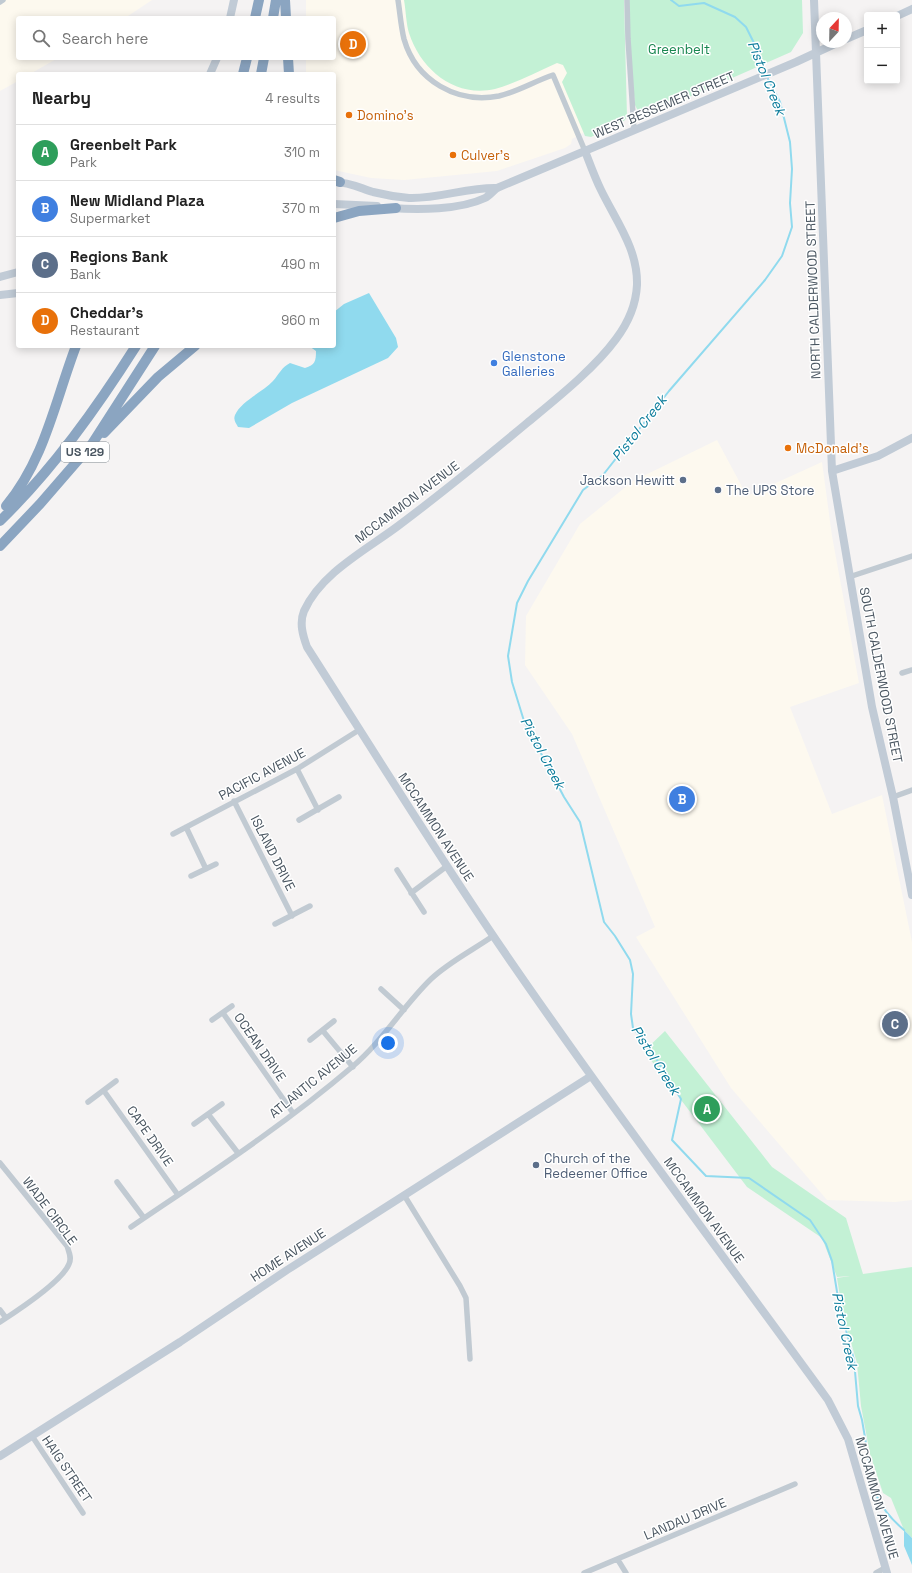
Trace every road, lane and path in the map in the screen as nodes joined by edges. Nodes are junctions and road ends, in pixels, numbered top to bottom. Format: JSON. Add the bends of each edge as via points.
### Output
{"nodes":[{"id":1,"x":3,"y":0,"type":"edge"},
{"id":2,"x":234,"y":0,"type":"edge"},
{"id":3,"x":259,"y":0,"type":"edge"},
{"id":4,"x":276,"y":0,"type":"edge"},
{"id":5,"x":285,"y":0,"type":"edge"},
{"id":6,"x":398,"y":0,"type":"edge"},
{"id":7,"x":627,"y":0,"type":"edge"},
{"id":8,"x":814,"y":0,"type":"edge"},
{"id":9,"x":0,"y":2,"type":"edge"},
{"id":10,"x":912,"y":9,"type":"edge"},
{"id":11,"x":900,"y":15,"type":"edge"},
{"id":12,"x":230,"y":16,"type":"edge"},
{"id":13,"x":255,"y":16,"type":"edge"},
{"id":14,"x":273,"y":16,"type":"edge"},
{"id":15,"x":286,"y":16,"type":"edge"},
{"id":16,"x":864,"y":31,"type":"edge"},
{"id":17,"x":852,"y":36,"type":"edge"},
{"id":18,"x":826,"y":48,"type":"edge"},
{"id":19,"x":816,"y":53,"type":"junction"},
{"id":20,"x":216,"y":60,"type":"edge"},
{"id":21,"x":246,"y":60,"type":"edge"},
{"id":22,"x":264,"y":60,"type":"edge"},
{"id":23,"x":288,"y":60,"type":"edge"},
{"id":24,"x":211,"y":72,"type":"edge"},
{"id":25,"x":244,"y":72,"type":"edge"},
{"id":26,"x":260,"y":72,"type":"edge"},
{"id":27,"x":289,"y":72,"type":"edge"},
{"id":28,"x":634,"y":129,"type":"junction"},
{"id":29,"x":585,"y":151,"type":"junction"},
{"id":30,"x":336,"y":182,"type":"edge"},
{"id":31,"x":497,"y":188,"type":"junction"},
{"id":32,"x":336,"y":204,"type":"edge"},
{"id":33,"x":396,"y":208,"type":"junction"},
{"id":34,"x":336,"y":217,"type":"edge"},
{"id":35,"x":16,"y":273,"type":"edge"},
{"id":36,"x":0,"y":277,"type":"edge"},
{"id":37,"x":16,"y":293,"type":"edge"},
{"id":38,"x":0,"y":295,"type":"edge"},
{"id":39,"x":75,"y":348,"type":"edge"},
{"id":40,"x":135,"y":348,"type":"edge"},
{"id":41,"x":154,"y":348,"type":"edge"},
{"id":42,"x":193,"y":348,"type":"edge"},
{"id":43,"x":912,"y":438,"type":"edge"},
{"id":44,"x":92,"y":444,"type":"junction"},
{"id":45,"x":832,"y":471,"type":"junction"},
{"id":46,"x":0,"y":513,"type":"edge"},
{"id":47,"x":0,"y":521,"type":"edge"},
{"id":48,"x":0,"y":546,"type":"edge"},
{"id":49,"x":912,"y":556,"type":"edge"},
{"id":50,"x":849,"y":577,"type":"junction"},
{"id":51,"x":912,"y":670,"type":"edge"},
{"id":52,"x":902,"y":673,"type":"dead end"},
{"id":53,"x":359,"y":730,"type":"junction"},
{"id":54,"x":297,"y":769,"type":"junction"},
{"id":55,"x":912,"y":790,"type":"edge"},
{"id":56,"x":339,"y":797,"type":"dead end"},
{"id":57,"x":893,"y":797,"type":"junction"},
{"id":58,"x":234,"y":801,"type":"junction"},
{"id":59,"x":318,"y":810,"type":"junction"},
{"id":60,"x":299,"y":820,"type":"dead end"},
{"id":61,"x":186,"y":827,"type":"junction"},
{"id":62,"x":173,"y":834,"type":"dead end"},
{"id":63,"x":216,"y":864,"type":"dead end"},
{"id":64,"x":447,"y":866,"type":"junction"},
{"id":65,"x":206,"y":869,"type":"junction"},
{"id":66,"x":397,"y":870,"type":"dead end"},
{"id":67,"x":191,"y":876,"type":"dead end"},
{"id":68,"x":411,"y":893,"type":"junction"},
{"id":69,"x":912,"y":895,"type":"edge"},
{"id":70,"x":310,"y":906,"type":"dead end"},
{"id":71,"x":424,"y":912,"type":"dead end"},
{"id":72,"x":292,"y":916,"type":"junction"},
{"id":73,"x":276,"y":924,"type":"dead end"},
{"id":74,"x":494,"y":936,"type":"junction"},
{"id":75,"x":381,"y":989,"type":"dead end"},
{"id":76,"x":232,"y":1006,"type":"dead end"},
{"id":77,"x":404,"y":1010,"type":"junction"},
{"id":78,"x":223,"y":1013,"type":"junction"},
{"id":79,"x":212,"y":1020,"type":"dead end"},
{"id":80,"x":334,"y":1021,"type":"dead end"},
{"id":81,"x":322,"y":1031,"type":"junction"},
{"id":82,"x":310,"y":1040,"type":"dead end"},
{"id":83,"x":353,"y":1067,"type":"junction"},
{"id":84,"x":591,"y":1076,"type":"junction"},
{"id":85,"x":116,"y":1081,"type":"dead end"},
{"id":86,"x":104,"y":1091,"type":"junction"},
{"id":87,"x":88,"y":1102,"type":"dead end"},
{"id":88,"x":222,"y":1104,"type":"dead end"},
{"id":89,"x":293,"y":1113,"type":"junction"},
{"id":90,"x":208,"y":1114,"type":"junction"},
{"id":91,"x":194,"y":1124,"type":"dead end"},
{"id":92,"x":238,"y":1153,"type":"junction"},
{"id":93,"x":0,"y":1163,"type":"edge"},
{"id":94,"x":117,"y":1182,"type":"dead end"},
{"id":95,"x":178,"y":1195,"type":"junction"},
{"id":96,"x":404,"y":1195,"type":"junction"},
{"id":97,"x":144,"y":1218,"type":"junction"},
{"id":98,"x":131,"y":1227,"type":"dead end"},
{"id":99,"x":0,"y":1310,"type":"edge"},
{"id":100,"x":6,"y":1318,"type":"junction"},
{"id":101,"x":0,"y":1322,"type":"edge"},
{"id":102,"x":470,"y":1359,"type":"dead end"},
{"id":103,"x":32,"y":1436,"type":"junction"},
{"id":104,"x":0,"y":1456,"type":"edge"},
{"id":105,"x":795,"y":1484,"type":"dead end"},
{"id":106,"x":83,"y":1513,"type":"dead end"},
{"id":107,"x":618,"y":1560,"type":"junction"},
{"id":108,"x":886,"y":1570,"type":"edge"},
{"id":109,"x":584,"y":1573,"type":"edge"},
{"id":110,"x":626,"y":1573,"type":"edge"},
{"id":111,"x":876,"y":1573,"type":"edge"}],
"edges":[{"from":1,"to":9,"type":"street"},
{"from":2,"to":12,"type":"street"},
{"from":3,"to":13,"type":"highway"},
{"from":4,"to":14,"type":"highway"},
{"from":5,"to":15,"type":"highway"},
{"from":6,"to":29,"type":"street","via":[[408,49],[414,63],[428,78],[454,93],[486,98],[501,96],[553,75]]},
{"from":7,"to":28,"type":"street"},
{"from":8,"to":19,"type":"street","name":"NORTH CALDERWOOD STREET"},
{"from":10,"to":11,"type":"street"},
{"from":16,"to":17,"type":"street"},
{"from":18,"to":19,"type":"street","name":"WEST BESSEMER STREET"},
{"from":19,"to":28,"type":"street","name":"WEST BESSEMER STREET"},
{"from":19,"to":45,"type":"street","name":"NORTH CALDERWOOD STREET"},
{"from":20,"to":24,"type":"street"},
{"from":21,"to":25,"type":"highway"},
{"from":22,"to":26,"type":"highway"},
{"from":23,"to":27,"type":"highway"},
{"from":28,"to":29,"type":"street","name":"WEST BESSEMER STREET"},
{"from":29,"to":31,"type":"street","name":"WEST BESSEMER STREET"},
{"from":29,"to":53,"type":"street","name":"MCCAMMON AVENUE","via":[[600,188],[625,234],[635,261],[637,287],[634,305],[615,340],[557,398],[489,455],[348,562],[311,597],[303,614],[302,633],[307,647]]},
{"from":30,"to":31,"type":"street","name":"WEST BESSEMER STREET","via":[[410,198]]},
{"from":31,"to":33,"type":"street","name":"WEST BESSEMER STREET","via":[[486,198],[452,206]]},
{"from":32,"to":33,"type":"street","name":"WEST BESSEMER STREET"},
{"from":33,"to":34,"type":"highway","via":[[359,211]]},
{"from":35,"to":36,"type":"street"},
{"from":37,"to":38,"type":"street"},
{"from":39,"to":46,"type":"highway","via":[[44,445],[25,481]]},
{"from":40,"to":47,"type":"highway","number":"US 129","via":[[76,436]]},
{"from":41,"to":44,"type":"highway","number":"US 129"},
{"from":42,"to":44,"type":"highway","via":[[158,377]]},
{"from":43,"to":45,"type":"street","via":[[878,456]]},
{"from":44,"to":48,"type":"highway","number":"US 129"},
{"from":45,"to":50,"type":"street","name":"NORTH CALDERWOOD STREET"},
{"from":49,"to":50,"type":"street"},
{"from":50,"to":57,"type":"street","name":"SOUTH CALDERWOOD STREET","via":[[872,707]]},
{"from":51,"to":52,"type":"street"},
{"from":53,"to":54,"type":"street","name":"PACIFIC AVENUE"},
{"from":53,"to":64,"type":"street","name":"MCCAMMON AVENUE"},
{"from":54,"to":58,"type":"street","name":"PACIFIC AVENUE"},
{"from":54,"to":59,"type":"street"},
{"from":55,"to":57,"type":"street"},
{"from":56,"to":59,"type":"street"},
{"from":57,"to":69,"type":"street","name":"SOUTH CALDERWOOD STREET"},
{"from":58,"to":61,"type":"street","name":"PACIFIC AVENUE"},
{"from":58,"to":72,"type":"street","name":"ISLAND DRIVE"},
{"from":59,"to":60,"type":"street"},
{"from":61,"to":62,"type":"street","name":"PACIFIC AVENUE"},
{"from":61,"to":65,"type":"street"},
{"from":63,"to":65,"type":"street"},
{"from":64,"to":68,"type":"street"},
{"from":64,"to":74,"type":"street","name":"MCCAMMON AVENUE"},
{"from":65,"to":67,"type":"street"},
{"from":66,"to":68,"type":"street"},
{"from":68,"to":71,"type":"street"},
{"from":70,"to":72,"type":"street"},
{"from":72,"to":73,"type":"street"},
{"from":74,"to":77,"type":"street","name":"ATLANTIC AVENUE","via":[[445,968]]},
{"from":74,"to":84,"type":"street","name":"MCCAMMON AVENUE"},
{"from":75,"to":77,"type":"street"},
{"from":76,"to":78,"type":"street"},
{"from":77,"to":83,"type":"street","name":"ATLANTIC AVENUE","via":[[383,1037]]},
{"from":78,"to":79,"type":"street"},
{"from":78,"to":89,"type":"street","name":"OCEAN DRIVE"},
{"from":80,"to":81,"type":"street"},
{"from":81,"to":82,"type":"street"},
{"from":81,"to":83,"type":"street"},
{"from":83,"to":89,"type":"street","name":"ATLANTIC AVENUE"},
{"from":84,"to":96,"type":"street","name":"HOME AVENUE"},
{"from":84,"to":108,"type":"street","name":"MCCAMMON AVENUE","via":[[828,1400],[848,1439]]},
{"from":85,"to":86,"type":"street"},
{"from":86,"to":87,"type":"street"},
{"from":86,"to":95,"type":"street","name":"CAPE DRIVE"},
{"from":88,"to":90,"type":"street"},
{"from":89,"to":92,"type":"street","name":"ATLANTIC AVENUE"},
{"from":90,"to":91,"type":"street"},
{"from":90,"to":92,"type":"street"},
{"from":92,"to":95,"type":"street","name":"ATLANTIC AVENUE"},
{"from":93,"to":100,"type":"street","name":"WADE CIRCLE","via":[[67,1246],[70,1254],[70,1263],[58,1280]]},
{"from":94,"to":97,"type":"street"},
{"from":95,"to":97,"type":"street","name":"ATLANTIC AVENUE"},
{"from":96,"to":102,"type":"street","via":[[466,1298]]},
{"from":96,"to":103,"type":"street","name":"HOME AVENUE"},
{"from":97,"to":98,"type":"street","name":"ATLANTIC AVENUE"},
{"from":99,"to":100,"type":"street"},
{"from":100,"to":101,"type":"street","name":"WADE CIRCLE"},
{"from":103,"to":104,"type":"street","name":"HOME AVENUE"},
{"from":103,"to":106,"type":"street","name":"HAIG STREET"},
{"from":105,"to":107,"type":"street","name":"LANDAU DRIVE"},
{"from":107,"to":109,"type":"street","name":"LANDAU DRIVE"},
{"from":107,"to":110,"type":"street"},
{"from":108,"to":111,"type":"street"}]}
